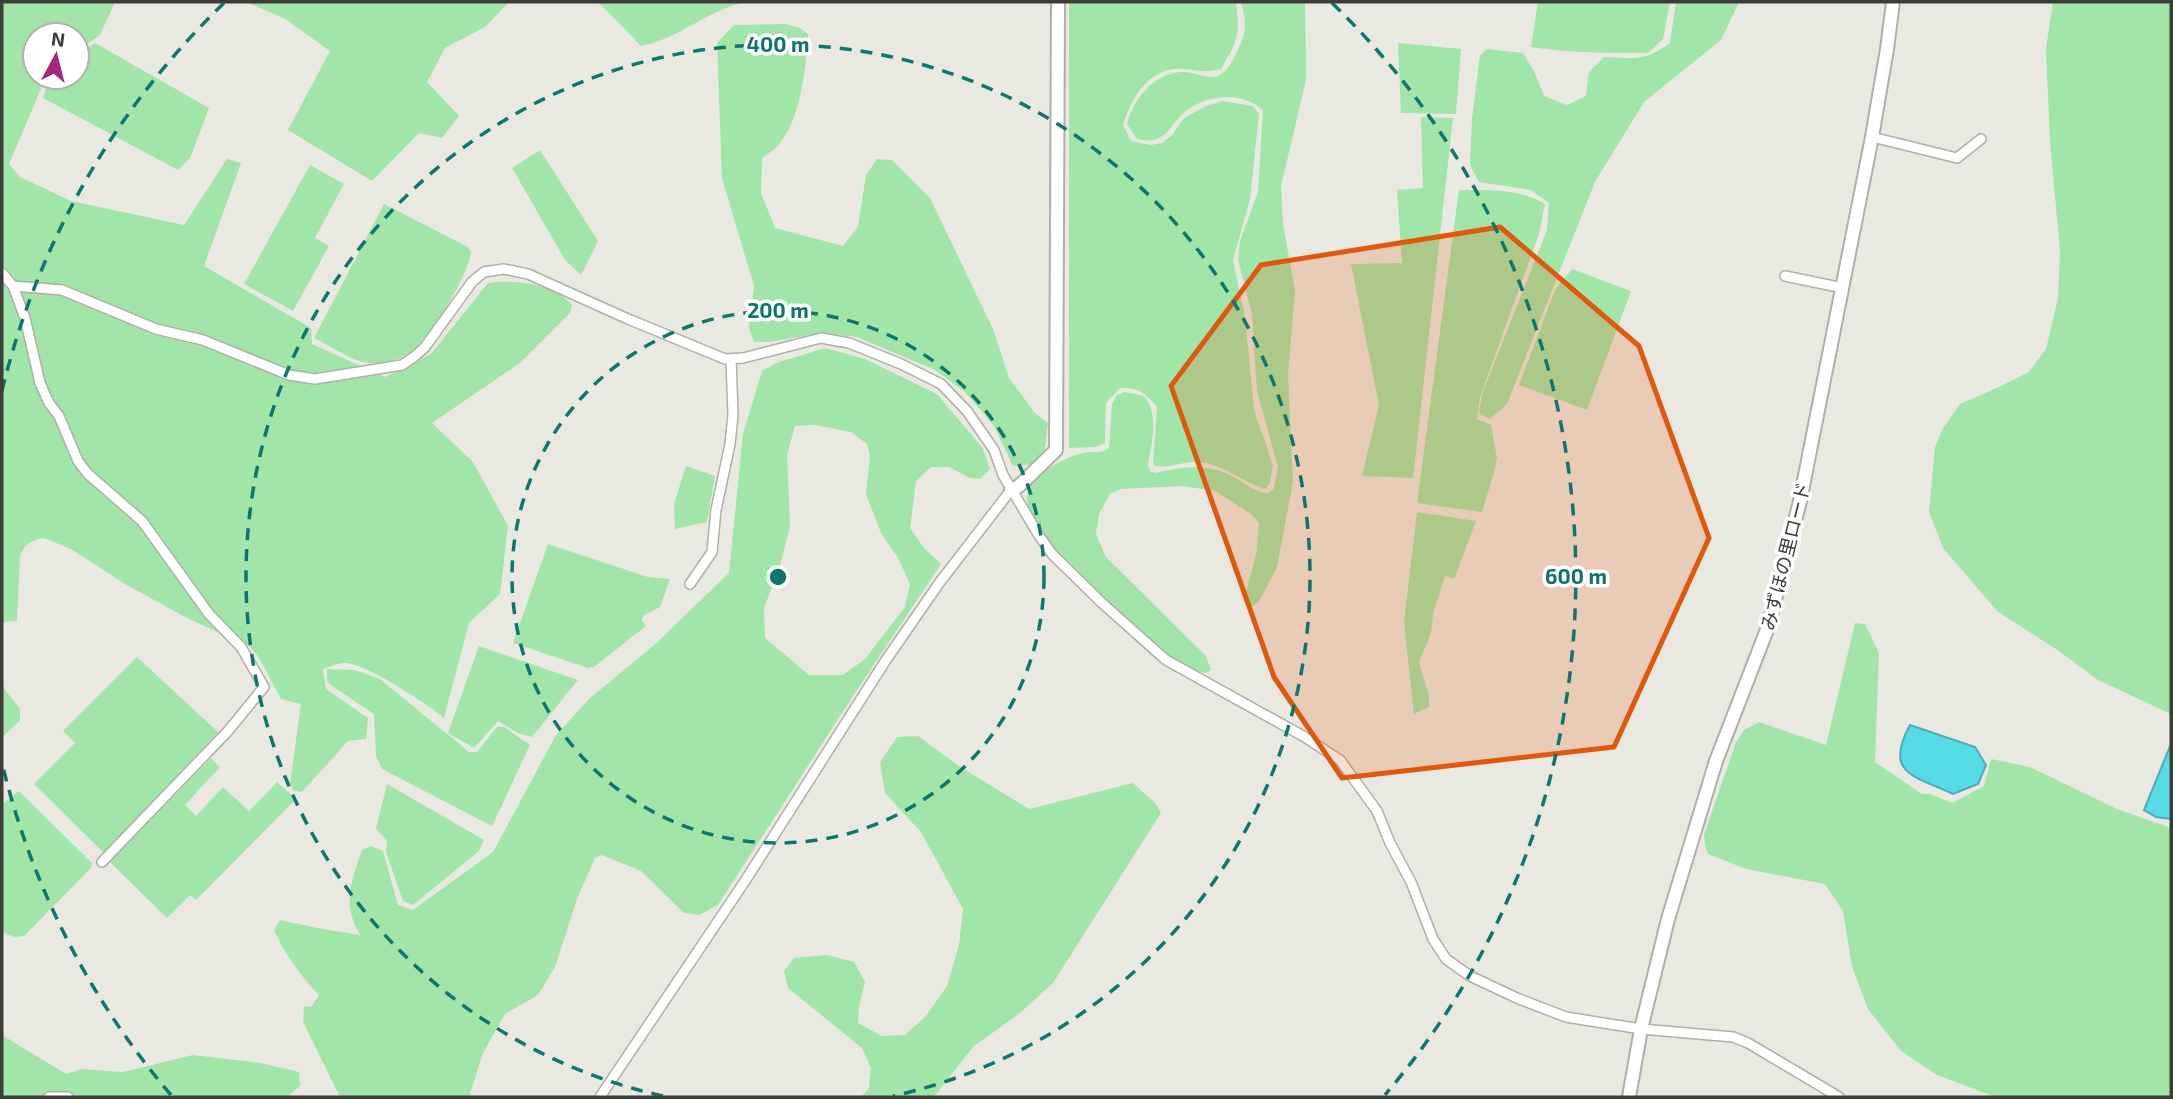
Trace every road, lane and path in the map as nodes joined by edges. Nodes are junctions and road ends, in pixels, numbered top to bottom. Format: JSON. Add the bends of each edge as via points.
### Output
{"nodes":[{"id":1,"x":1058,"y":2,"type":"edge"},
{"id":2,"x":1893,"y":2,"type":"edge"},
{"id":3,"x":1872,"y":137,"type":"junction"},
{"id":4,"x":1981,"y":139,"type":"dead end"},
{"id":5,"x":2,"y":273,"type":"edge"},
{"id":6,"x":1785,"y":276,"type":"dead end"},
{"id":7,"x":13,"y":286,"type":"junction"},
{"id":8,"x":1843,"y":288,"type":"junction"},
{"id":9,"x":731,"y":359,"type":"junction"},
{"id":10,"x":1011,"y":490,"type":"junction"},
{"id":11,"x":690,"y":584,"type":"dead end"},
{"id":12,"x":102,"y":862,"type":"dead end"},
{"id":13,"x":1641,"y":1029,"type":"junction"},
{"id":14,"x":49,"y":1097,"type":"edge"},
{"id":15,"x":68,"y":1097,"type":"edge"},
{"id":16,"x":600,"y":1097,"type":"edge"},
{"id":17,"x":1629,"y":1097,"type":"edge"},
{"id":18,"x":1839,"y":1097,"type":"edge"}],
"edges":[{"from":1,"to":10,"type":"street","via":[[1056,450]]},
{"from":2,"to":3,"type":"street","name":"みずほの里ロード"},
{"from":3,"to":4,"type":"street","via":[[1957,158]]},
{"from":3,"to":8,"type":"street","name":"みずほの里ロード"},
{"from":5,"to":7,"type":"street"},
{"from":6,"to":8,"type":"street"},
{"from":7,"to":9,"type":"street","via":[[62,290],[156,329],[203,340],[289,375],[314,379],[402,365],[425,347],[472,282],[484,272],[504,269],[528,274]]},
{"from":7,"to":12,"type":"street","via":[[40,383],[78,461],[142,521],[203,605],[241,647],[264,687]]},
{"from":8,"to":13,"type":"street","name":"みずほの里ロード","via":[[1800,501],[1768,627],[1716,761],[1668,919]]},
{"from":9,"to":10,"type":"street","via":[[821,338],[849,343],[901,364],[941,384],[967,411],[993,450]]},
{"from":9,"to":11,"type":"street","via":[[732,425],[712,552]]},
{"from":10,"to":13,"type":"street","via":[[1052,554],[1166,660],[1339,760],[1377,811],[1446,959],[1470,976],[1566,1017]]},
{"from":10,"to":16,"type":"street","via":[[886,660]]},
{"from":13,"to":17,"type":"street","name":"みずほの里ロード"},
{"from":13,"to":18,"type":"street","via":[[1732,1037]]},
{"from":14,"to":15,"type":"street"}]}
